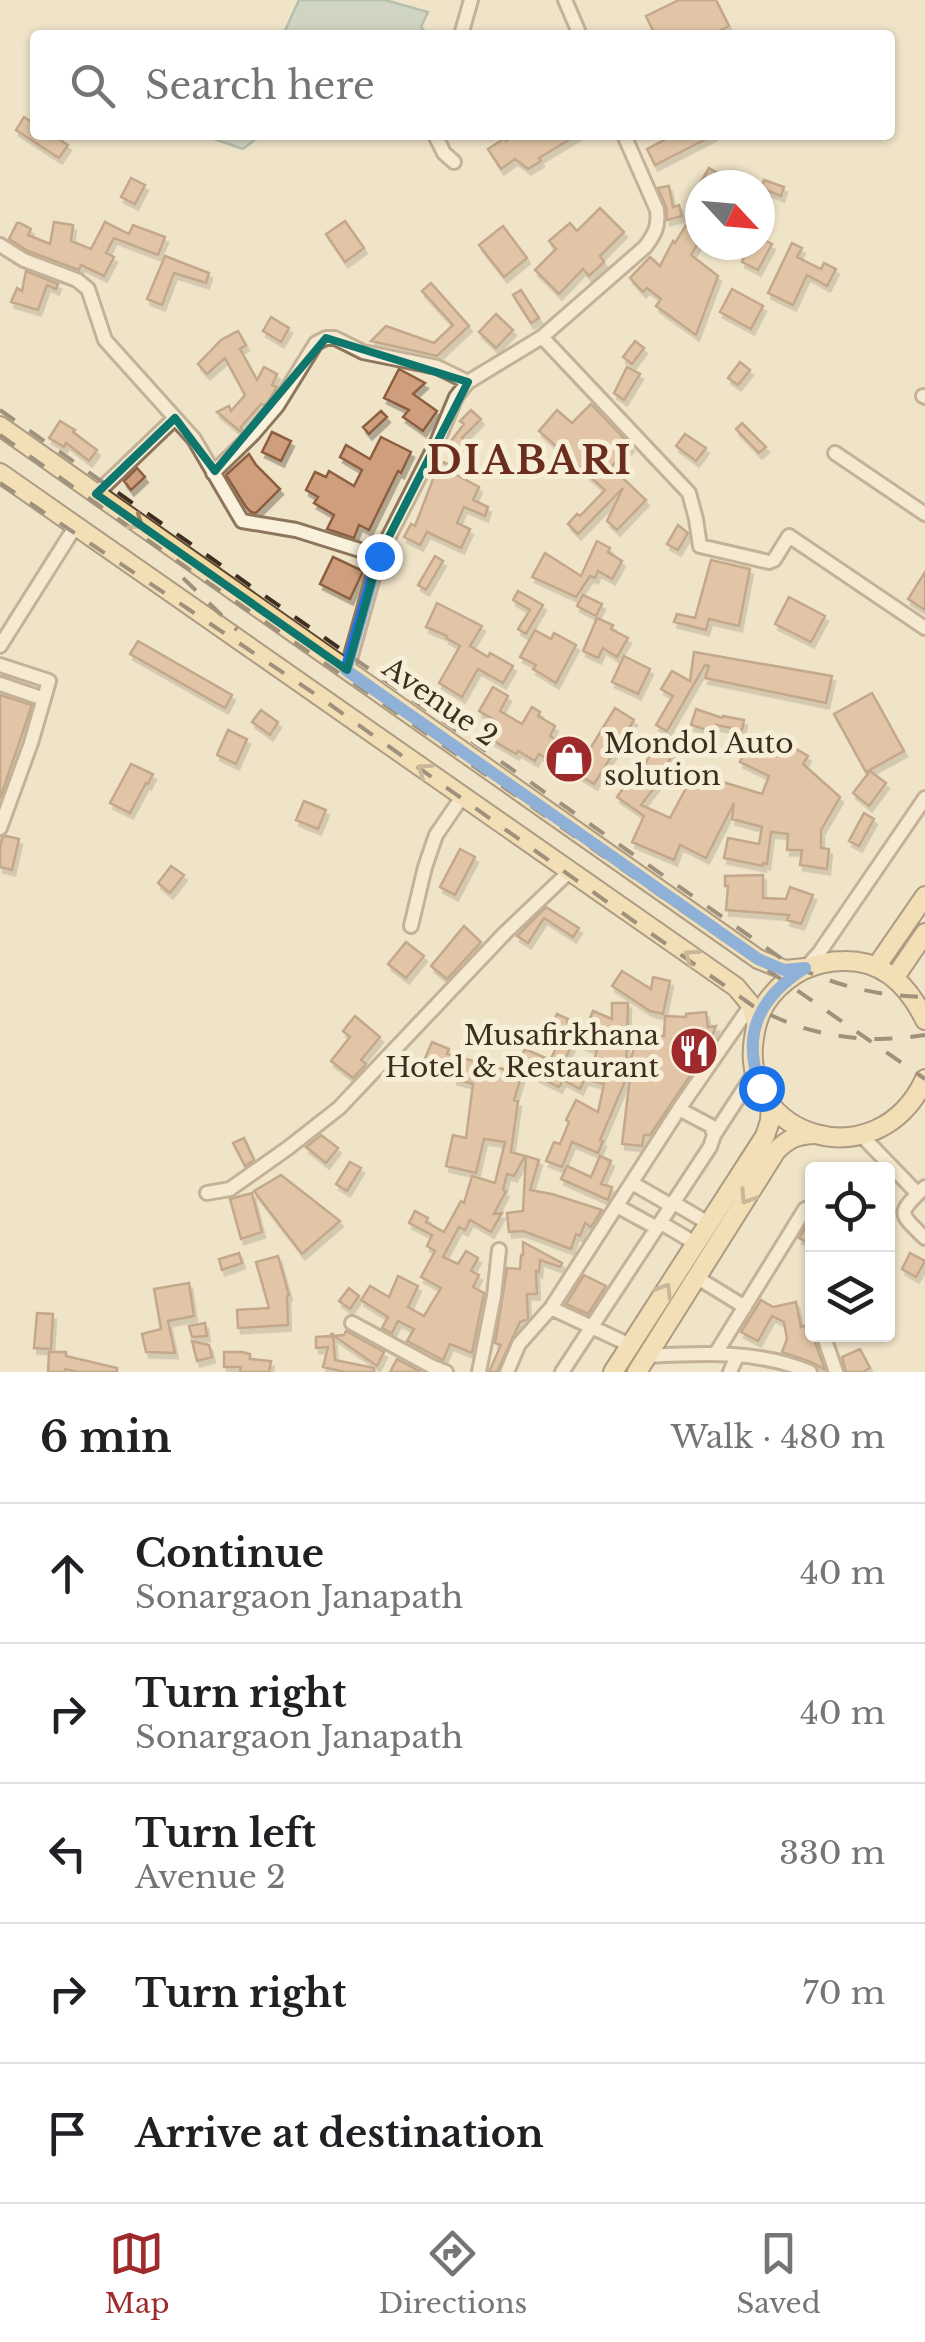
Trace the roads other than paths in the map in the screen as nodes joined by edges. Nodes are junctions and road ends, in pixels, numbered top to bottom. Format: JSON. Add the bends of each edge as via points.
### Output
{"nodes":[{"id":1,"x":472,"y":0,"type":"edge"},
{"id":2,"x":564,"y":0,"type":"edge"},
{"id":3,"x":463,"y":30,"type":"edge"},
{"id":4,"x":578,"y":30,"type":"edge"},
{"id":5,"x":438,"y":140,"type":"edge"},
{"id":6,"x":626,"y":140,"type":"edge"},
{"id":7,"x":454,"y":162,"type":"dead end"},
{"id":8,"x":0,"y":245,"type":"edge"},
{"id":9,"x":542,"y":337,"type":"junction"},
{"id":10,"x":468,"y":382,"type":"junction"},
{"id":11,"x":175,"y":418,"type":"junction"},
{"id":12,"x":0,"y":426,"type":"edge"},
{"id":13,"x":835,"y":453,"type":"dead end"},
{"id":14,"x":0,"y":473,"type":"edge"},
{"id":15,"x":212,"y":473,"type":"junction"},
{"id":16,"x":96,"y":494,"type":"junction"},
{"id":17,"x":925,"y":514,"type":"edge"},
{"id":18,"x":75,"y":527,"type":"junction"},
{"id":19,"x":379,"y":556,"type":"junction"},
{"id":20,"x":925,"y":628,"type":"edge"},
{"id":21,"x":0,"y":646,"type":"edge"},
{"id":22,"x":0,"y":665,"type":"edge"},
{"id":23,"x":346,"y":670,"type":"junction"},
{"id":24,"x":0,"y":684,"type":"edge"},
{"id":25,"x":44,"y":699,"type":"junction"},
{"id":26,"x":462,"y":797,"type":"junction"},
{"id":27,"x":925,"y":798,"type":"edge"},
{"id":28,"x":0,"y":828,"type":"edge"},
{"id":29,"x":570,"y":870,"type":"junction"},
{"id":30,"x":925,"y":896,"type":"edge"},
{"id":31,"x":411,"y":926,"type":"dead end"},
{"id":32,"x":925,"y":933,"type":"edge"},
{"id":33,"x":876,"y":967,"type":"junction"},
{"id":34,"x":805,"y":968,"type":"junction"},
{"id":35,"x":895,"y":978,"type":"junction"},
{"id":36,"x":754,"y":1014,"type":"junction"},
{"id":37,"x":925,"y":1020,"type":"edge"},
{"id":38,"x":755,"y":1072,"type":"junction"},
{"id":39,"x":925,"y":1078,"type":"edge"},
{"id":40,"x":771,"y":1104,"type":"junction"},
{"id":41,"x":680,"y":1109,"type":"junction"},
{"id":42,"x":813,"y":1134,"type":"junction"},
{"id":43,"x":714,"y":1135,"type":"junction"},
{"id":44,"x":862,"y":1136,"type":"junction"},
{"id":45,"x":632,"y":1183,"type":"junction"},
{"id":46,"x":921,"y":1191,"type":"edge"},
{"id":47,"x":207,"y":1193,"type":"dead end"},
{"id":48,"x":673,"y":1204,"type":"junction"},
{"id":49,"x":617,"y":1206,"type":"junction"},
{"id":50,"x":805,"y":1211,"type":"edge"},
{"id":51,"x":708,"y":1222,"type":"junction"},
{"id":52,"x":659,"y":1226,"type":"junction"},
{"id":53,"x":925,"y":1238,"type":"edge"},
{"id":54,"x":694,"y":1243,"type":"junction"},
{"id":55,"x":499,"y":1250,"type":"dead end"},
{"id":56,"x":696,"y":1278,"type":"junction"},
{"id":57,"x":745,"y":1307,"type":"junction"},
{"id":58,"x":551,"y":1308,"type":"junction"},
{"id":59,"x":352,"y":1323,"type":"dead end"},
{"id":60,"x":592,"y":1327,"type":"junction"},
{"id":61,"x":826,"y":1342,"type":"edge"},
{"id":62,"x":630,"y":1345,"type":"junction"},
{"id":63,"x":716,"y":1354,"type":"junction"},
{"id":64,"x":737,"y":1356,"type":"junction"},
{"id":65,"x":642,"y":1364,"type":"edge"},
{"id":66,"x":446,"y":1372,"type":"edge"},
{"id":67,"x":479,"y":1372,"type":"edge"},
{"id":68,"x":507,"y":1372,"type":"edge"},
{"id":69,"x":562,"y":1372,"type":"edge"},
{"id":70,"x":613,"y":1372,"type":"edge"},
{"id":71,"x":730,"y":1372,"type":"edge"},
{"id":72,"x":810,"y":1372,"type":"edge"},
{"id":73,"x":836,"y":1372,"type":"edge"}],
"edges":[{"from":1,"to":3,"type":"street"},
{"from":2,"to":4,"type":"street"},
{"from":5,"to":7,"type":"street"},
{"from":6,"to":9,"type":"street","via":[[656,210],[655,234]]},
{"from":8,"to":11,"type":"street","via":[[88,290],[104,340]]},
{"from":9,"to":10,"type":"street"},
{"from":9,"to":20,"type":"street","via":[[689,493],[700,546],[769,562],[789,536]]},
{"from":10,"to":15,"type":"street","via":[[437,367],[326,338],[254,434]]},
{"from":10,"to":19,"type":"street"},
{"from":11,"to":15,"type":"street"},
{"from":11,"to":16,"type":"street"},
{"from":12,"to":16,"type":"main road","name":"Avenue 2"},
{"from":13,"to":17,"type":"street"},
{"from":14,"to":18,"type":"main road"},
{"from":15,"to":19,"type":"street","via":[[242,521]]},
{"from":16,"to":23,"type":"main road","name":"Avenue 2","one_way":true},
{"from":18,"to":21,"type":"street"},
{"from":26,"to":18,"type":"main road","one_way":true},
{"from":19,"to":23,"type":"street"},
{"from":22,"to":25,"type":"street","via":[[49,681]]},
{"from":23,"to":34,"type":"main road","name":"Avenue 2","via":[[758,959],[784,970]]},
{"from":24,"to":25,"type":"street"},
{"from":25,"to":28,"type":"street"},
{"from":26,"to":29,"type":"main road"},
{"from":26,"to":31,"type":"street","via":[[436,835]]},
{"from":27,"to":34,"type":"street"},
{"from":36,"to":29,"type":"main road","one_way":true,"via":[[736,988]]},
{"from":29,"to":47,"type":"street","via":[[339,1108],[230,1188]]},
{"from":30,"to":33,"type":"main road"},
{"from":32,"to":35,"type":"main road"},
{"from":33,"to":34,"type":"main road","via":[[853,960]]},
{"from":33,"to":35,"type":"main road"},
{"from":34,"to":36,"type":"main road"},
{"from":35,"to":37,"type":"main road"},
{"from":36,"to":38,"type":"main road"},
{"from":36,"to":41,"type":"street"},
{"from":38,"to":40,"type":"main road"},
{"from":38,"to":43,"type":"street"},
{"from":39,"to":44,"type":"main road","via":[[902,1114]]},
{"from":40,"to":42,"type":"main road"},
{"from":40,"to":51,"type":"main road","via":[[765,1136]]},
{"from":41,"to":43,"type":"street","via":[[711,1126]]},
{"from":41,"to":45,"type":"street"},
{"from":42,"to":44,"type":"main road"},
{"from":42,"to":56,"type":"main road","one_way":true,"via":[[797,1135],[776,1151]]},
{"from":43,"to":48,"type":"street"},
{"from":44,"to":46,"type":"street"},
{"from":45,"to":48,"type":"street"},
{"from":45,"to":49,"type":"street"},
{"from":46,"to":53,"type":"street","via":[[903,1212]]},
{"from":48,"to":51,"type":"street"},
{"from":48,"to":52,"type":"street"},
{"from":49,"to":52,"type":"street"},
{"from":49,"to":58,"type":"street"},
{"from":50,"to":57,"type":"street"},
{"from":51,"to":54,"type":"main road"},
{"from":52,"to":54,"type":"street"},
{"from":52,"to":60,"type":"street"},
{"from":62,"to":54,"type":"main road","one_way":true},
{"from":55,"to":67,"type":"street"},
{"from":56,"to":57,"type":"street"},
{"from":56,"to":65,"type":"main road"},
{"from":57,"to":63,"type":"street"},
{"from":58,"to":60,"type":"street"},
{"from":58,"to":68,"type":"street","via":[[519,1344]]},
{"from":59,"to":66,"type":"street"},
{"from":60,"to":62,"type":"street"},
{"from":60,"to":69,"type":"street"},
{"from":61,"to":73,"type":"street"},
{"from":62,"to":70,"type":"main road"},
{"from":63,"to":64,"type":"street"},
{"from":63,"to":65,"type":"street"},
{"from":64,"to":71,"type":"street"},
{"from":64,"to":72,"type":"street"}]}
